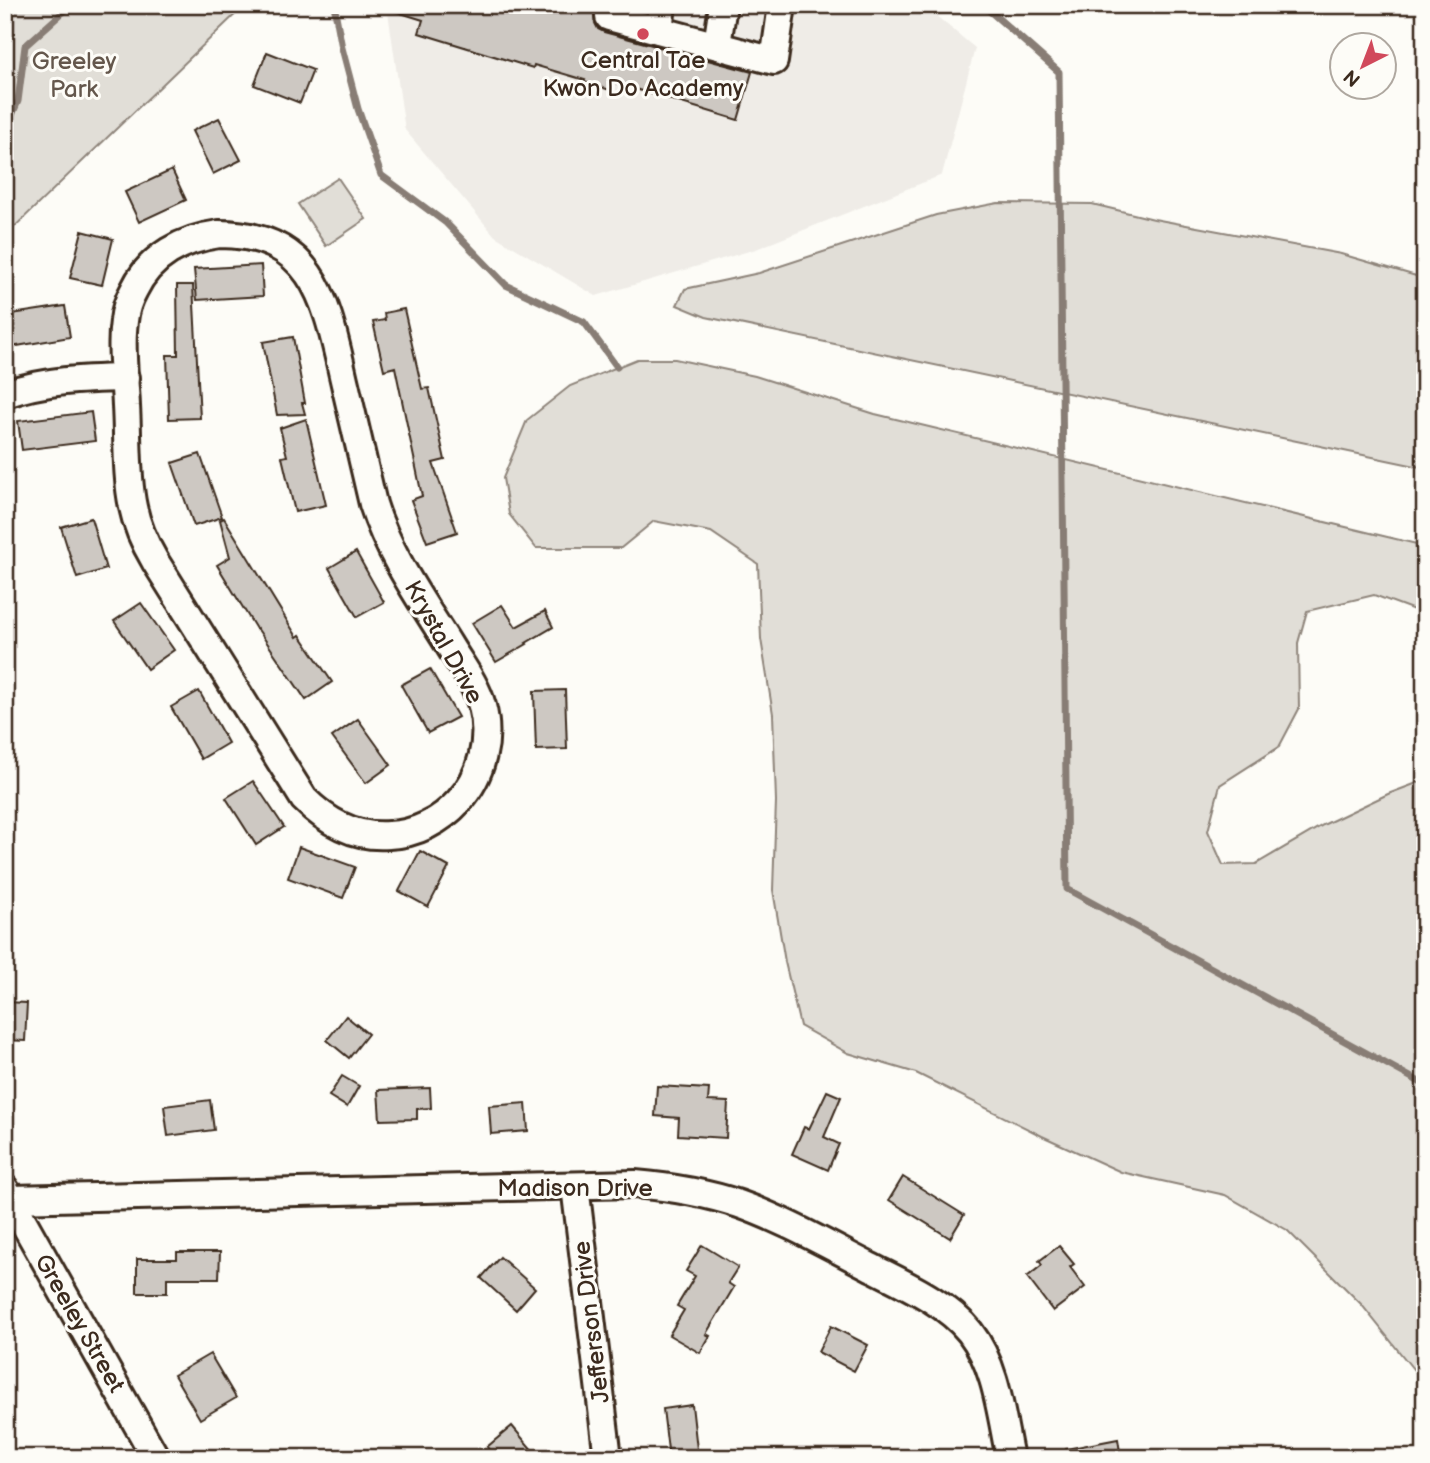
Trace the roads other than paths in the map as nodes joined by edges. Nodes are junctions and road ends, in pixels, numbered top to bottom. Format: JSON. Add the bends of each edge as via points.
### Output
{"nodes":[{"id":1,"x":609,"y":5,"type":"edge"},
{"id":2,"x":723,"y":5,"type":"edge"},
{"id":3,"x":782,"y":5,"type":"edge"},
{"id":4,"x":661,"y":18,"type":"edge"},
{"id":5,"x":717,"y":45,"type":"junction"},
{"id":6,"x":125,"y":378,"type":"junction"},
{"id":7,"x":5,"y":394,"type":"edge"},
{"id":8,"x":575,"y":1186,"type":"junction"},
{"id":9,"x":8,"y":1194,"type":"edge"},
{"id":10,"x":156,"y":1458,"type":"edge"},
{"id":11,"x":608,"y":1458,"type":"edge"},
{"id":12,"x":1010,"y":1458,"type":"edge"}],
"edges":[{"from":1,"to":4,"type":"street","via":[[609,17]]},
{"from":2,"to":5,"type":"street"},
{"from":3,"to":5,"type":"street","via":[[774,61]]},
{"from":4,"to":5,"type":"street"},
{"from":6,"to":6,"type":"street","name":"Krystal Drive","via":[[130,488],[140,531],[304,799],[340,827],[370,835],[401,835],[443,817],[465,795],[479,769],[485,739],[482,708],[478,693],[379,523],[330,322],[312,278],[284,251],[249,236],[211,235],[175,247],[142,277],[128,304],[122,334]]},
{"from":6,"to":7,"type":"street","via":[[57,381]]},
{"from":8,"to":9,"type":"street","name":"Madison Drive"},
{"from":8,"to":11,"type":"street","name":"Jefferson Drive"},
{"from":8,"to":12,"type":"street","name":"Madison Drive","via":[[662,1186],[740,1205],[788,1224],[951,1313],[984,1355]]},
{"from":9,"to":10,"type":"street","name":"Greeley Street"}]}
